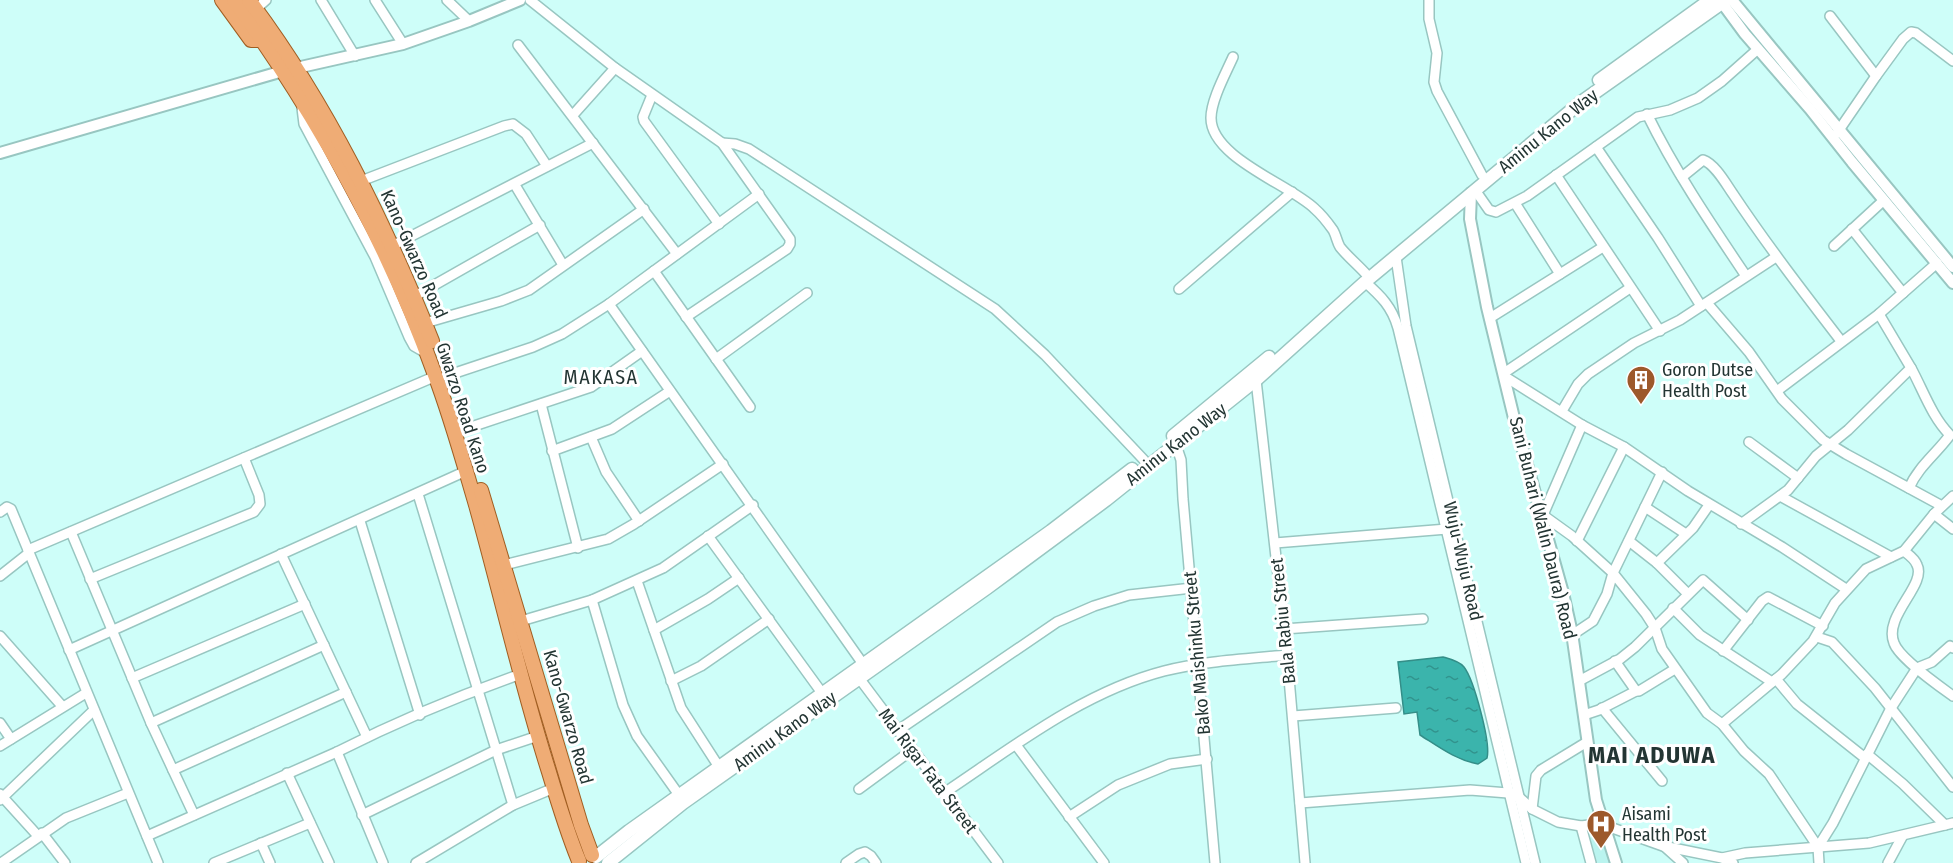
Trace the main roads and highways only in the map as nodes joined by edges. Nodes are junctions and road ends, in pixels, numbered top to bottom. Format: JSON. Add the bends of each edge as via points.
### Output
{"nodes":[{"id":1,"x":222,"y":0,"type":"edge"},
{"id":2,"x":234,"y":0,"type":"edge"},
{"id":3,"x":1722,"y":1,"type":"edge"},
{"id":4,"x":257,"y":3,"type":"edge"},
{"id":5,"x":263,"y":40,"type":"junction"},
{"id":6,"x":290,"y":70,"type":"junction"},
{"id":7,"x":1366,"y":278,"type":"junction"},
{"id":8,"x":441,"y":376,"type":"junction"},
{"id":9,"x":1130,"y":476,"type":"junction"},
{"id":10,"x":884,"y":655,"type":"junction"},
{"id":11,"x":770,"y":736,"type":"junction"},
{"id":12,"x":592,"y":860,"type":"edge"}],
"edges":[{"from":1,"to":5,"type":"main road","via":[[251,40]]},
{"from":2,"to":5,"type":"main road","name":"Gwarzo Road Kano"},
{"from":3,"to":7,"type":"main road","name":"Aminu Kano Way","via":[[1588,97],[1396,258]]},
{"from":3,"to":7,"type":"main road","name":"Aminu Kano Way","via":[[1625,60],[1482,175]]},
{"from":4,"to":6,"type":"main road","name":"Kano-Gwarzo Road"},
{"from":5,"to":6,"type":"main road","name":"Gwarzo Road Kano"},
{"from":6,"to":8,"type":"main road","name":"Gwarzo Road Kano","via":[[300,96],[367,218]]},
{"from":6,"to":8,"type":"main road","name":"Kano-Gwarzo Road","via":[[361,181],[415,296]]},
{"from":7,"to":9,"type":"main road","name":"Aminu Kano Way","via":[[1144,460]]},
{"from":7,"to":9,"type":"main road","name":"Aminu Kano Way","via":[[1256,380],[1176,445]]},
{"from":8,"to":12,"type":"main road","name":"Kano-Gwarzo Road","via":[[462,430]]},
{"from":8,"to":12,"type":"main road","name":"Gwarzo Road Kano","via":[[554,788]]},
{"from":9,"to":10,"type":"main road","name":"Aminu Kano Way","via":[[1026,560]]},
{"from":10,"to":11,"type":"main road","name":"Aminu Kano Way","via":[[859,678]]},
{"from":10,"to":11,"type":"main road","name":"Aminu Kano Way","via":[[863,664],[822,693]]},
{"from":11,"to":12,"type":"main road","name":"Aminu Kano Way","via":[[719,767]]},
{"from":11,"to":12,"type":"main road","name":"Aminu Kano Way","via":[[683,803]]}]}
